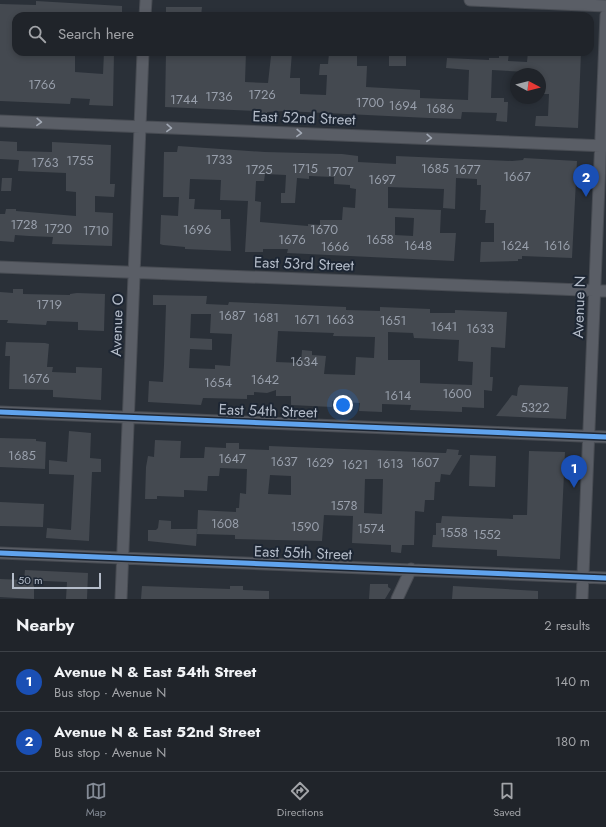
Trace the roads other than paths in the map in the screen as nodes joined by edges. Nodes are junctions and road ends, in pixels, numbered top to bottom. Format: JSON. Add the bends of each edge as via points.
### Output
{"nodes":[{"id":1,"x":146,"y":0,"type":"edge"},
{"id":2,"x":470,"y":0,"type":"edge"},
{"id":3,"x":606,"y":6,"type":"edge"},
{"id":4,"x":145,"y":12,"type":"edge"},
{"id":5,"x":606,"y":15,"type":"edge"},
{"id":6,"x":144,"y":56,"type":"edge"},
{"id":7,"x":0,"y":121,"type":"edge"},
{"id":8,"x":140,"y":126,"type":"junction"},
{"id":9,"x":603,"y":145,"type":"edge"},
{"id":10,"x":0,"y":267,"type":"edge"},
{"id":11,"x":134,"y":272,"type":"junction"},
{"id":12,"x":600,"y":291,"type":"edge"},
{"id":13,"x":0,"y":412,"type":"edge"},
{"id":14,"x":128,"y":418,"type":"junction"},
{"id":15,"x":589,"y":436,"type":"junction"},
{"id":16,"x":606,"y":437,"type":"edge"},
{"id":17,"x":0,"y":553,"type":"edge"},
{"id":18,"x":122,"y":558,"type":"junction"},
{"id":19,"x":411,"y":569,"type":"junction"},
{"id":20,"x":583,"y":577,"type":"junction"},
{"id":21,"x":606,"y":578,"type":"edge"},
{"id":22,"x":121,"y":599,"type":"edge"},
{"id":23,"x":397,"y":599,"type":"edge"},
{"id":24,"x":582,"y":599,"type":"edge"}],
"edges":[{"from":1,"to":4,"type":"street"},
{"from":2,"to":3,"type":"street"},
{"from":5,"to":9,"type":"street","name":"Avenue N"},
{"from":6,"to":8,"type":"street","name":"Avenue O"},
{"from":7,"to":8,"type":"street","name":"East 52nd Street","one_way":true},
{"from":8,"to":9,"type":"street","name":"East 52nd Street","one_way":true},
{"from":8,"to":11,"type":"street","name":"Avenue O"},
{"from":9,"to":12,"type":"street","name":"Avenue N"},
{"from":10,"to":11,"type":"street","name":"East 53rd Street"},
{"from":11,"to":12,"type":"street","name":"East 53rd Street"},
{"from":11,"to":14,"type":"street","name":"Avenue O"},
{"from":12,"to":15,"type":"street","name":"Avenue N"},
{"from":13,"to":14,"type":"street","name":"East 54th Street"},
{"from":14,"to":15,"type":"street","name":"East 54th Street"},
{"from":14,"to":18,"type":"street","name":"Avenue O"},
{"from":15,"to":16,"type":"street","name":"East 54th Street"},
{"from":15,"to":20,"type":"street","name":"Avenue N"},
{"from":17,"to":18,"type":"street","name":"East 55th Street"},
{"from":18,"to":19,"type":"street","name":"East 55th Street"},
{"from":18,"to":22,"type":"street","name":"Avenue O"},
{"from":19,"to":20,"type":"street","name":"East 55th Street"},
{"from":19,"to":23,"type":"street"},
{"from":20,"to":21,"type":"street","name":"East 55th Street"},
{"from":20,"to":24,"type":"street","name":"Avenue N"}]}
